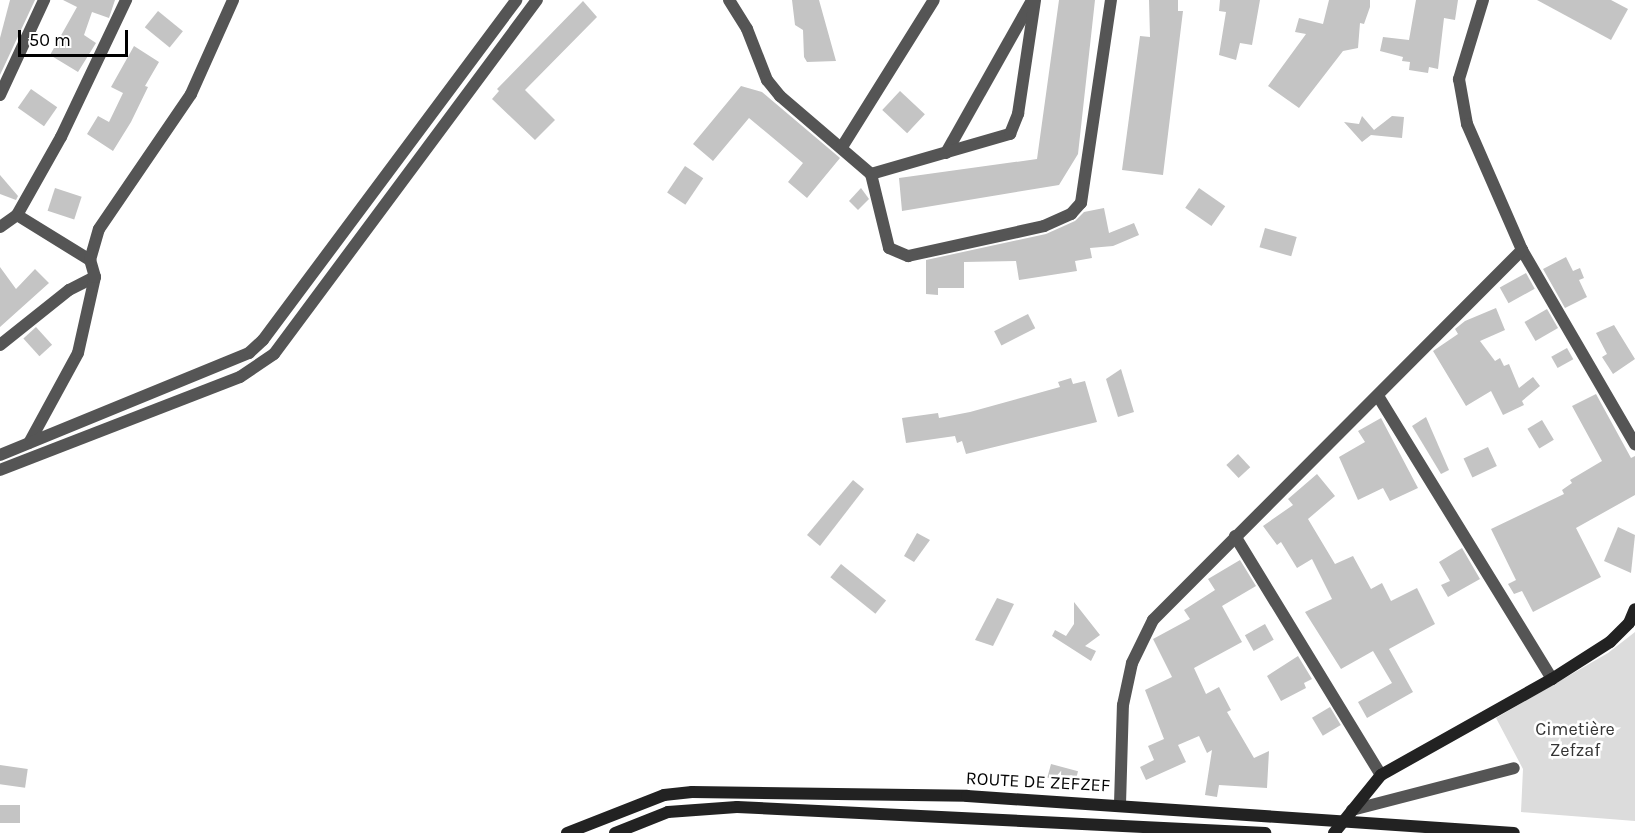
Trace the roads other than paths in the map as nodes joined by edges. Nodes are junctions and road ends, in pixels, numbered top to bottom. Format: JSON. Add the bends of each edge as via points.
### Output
{"nodes":[{"id":1,"x":44,"y":0,"type":"edge"},
{"id":2,"x":126,"y":0,"type":"edge"},
{"id":3,"x":233,"y":0,"type":"edge"},
{"id":4,"x":516,"y":0,"type":"edge"},
{"id":5,"x":537,"y":0,"type":"edge"},
{"id":6,"x":729,"y":0,"type":"edge"},
{"id":7,"x":934,"y":0,"type":"edge"},
{"id":8,"x":1033,"y":0,"type":"edge"},
{"id":9,"x":1111,"y":0,"type":"edge"},
{"id":10,"x":1483,"y":0,"type":"edge"},
{"id":11,"x":0,"y":95,"type":"edge"},
{"id":12,"x":842,"y":147,"type":"junction"},
{"id":13,"x":946,"y":153,"type":"junction"},
{"id":14,"x":871,"y":174,"type":"junction"},
{"id":15,"x":17,"y":215,"type":"junction"},
{"id":16,"x":0,"y":226,"type":"edge"},
{"id":17,"x":1522,"y":250,"type":"junction"},
{"id":18,"x":90,"y":260,"type":"junction"},
{"id":19,"x":95,"y":277,"type":"junction"},
{"id":20,"x":0,"y":345,"type":"edge"},
{"id":21,"x":1378,"y":396,"type":"junction"},
{"id":22,"x":29,"y":443,"type":"junction"},
{"id":23,"x":1635,"y":444,"type":"edge"},
{"id":24,"x":0,"y":455,"type":"edge"},
{"id":25,"x":0,"y":470,"type":"edge"},
{"id":26,"x":1236,"y":536,"type":"junction"},
{"id":27,"x":1635,"y":609,"type":"edge"},
{"id":28,"x":1552,"y":680,"type":"junction"},
{"id":29,"x":1514,"y":768,"type":"dead end"},
{"id":30,"x":1381,"y":775,"type":"junction"},
{"id":31,"x":1120,"y":804,"type":"junction"},
{"id":32,"x":1348,"y":814,"type":"junction"},
{"id":33,"x":567,"y":833,"type":"edge"},
{"id":34,"x":615,"y":833,"type":"edge"},
{"id":35,"x":1265,"y":833,"type":"edge"},
{"id":36,"x":1334,"y":833,"type":"edge"},
{"id":37,"x":1514,"y":833,"type":"edge"}],
"edges":[{"from":1,"to":11,"type":"street"},
{"from":2,"to":15,"type":"street","via":[[61,137]]},
{"from":3,"to":18,"type":"street","via":[[191,94],[99,229]]},
{"from":4,"to":22,"type":"street","via":[[263,340],[249,353]]},
{"from":5,"to":25,"type":"street","via":[[274,354],[240,377]]},
{"from":6,"to":12,"type":"street","via":[[773,88]]},
{"from":7,"to":12,"type":"street"},
{"from":8,"to":13,"type":"street"},
{"from":8,"to":13,"type":"street","via":[[1015,125],[1010,134]]},
{"from":9,"to":14,"type":"street","via":[[1086,187],[1071,214],[1044,226],[919,254],[897,254],[883,235]]},
{"from":10,"to":17,"type":"street","via":[[1459,79],[1467,124]]},
{"from":12,"to":14,"type":"street"},
{"from":13,"to":14,"type":"street"},
{"from":15,"to":16,"type":"street"},
{"from":15,"to":18,"type":"street"},
{"from":17,"to":21,"type":"street"},
{"from":17,"to":23,"type":"street"},
{"from":18,"to":19,"type":"street"},
{"from":19,"to":20,"type":"street","via":[[69,290]]},
{"from":19,"to":22,"type":"street","via":[[78,353]]},
{"from":21,"to":26,"type":"street"},
{"from":21,"to":28,"type":"street"},
{"from":22,"to":24,"type":"street"},
{"from":26,"to":30,"type":"street"},
{"from":26,"to":31,"type":"street","via":[[1153,620],[1132,663],[1123,705]]},
{"from":27,"to":28,"type":"main road","via":[[1629,622],[1610,642]]},
{"from":28,"to":30,"type":"main road"},
{"from":29,"to":32,"type":"street"},
{"from":30,"to":32,"type":"main road"},
{"from":31,"to":32,"type":"main road","name":"ROUTE DE ZEFZEF"},
{"from":31,"to":33,"type":"main road","name":"ROUTE DE ZEFZEF","via":[[967,796],[692,792],[663,795]]},
{"from":32,"to":36,"type":"main road"},
{"from":32,"to":37,"type":"main road","name":"ROUTE DE ZEFZEF"},
{"from":34,"to":35,"type":"main road","via":[[668,812],[737,807]]}]}
